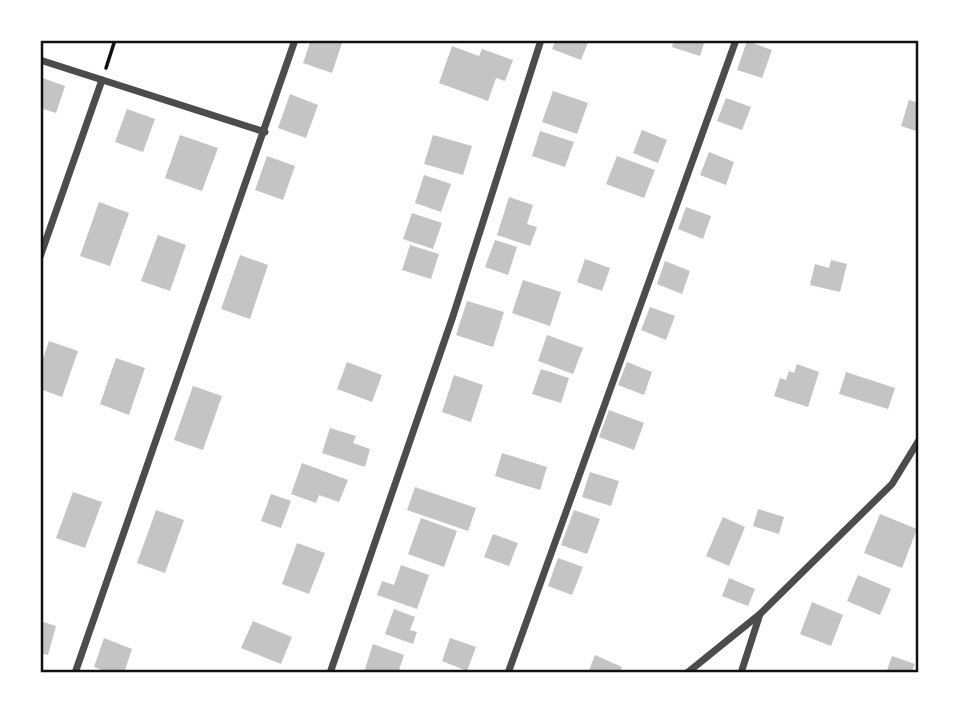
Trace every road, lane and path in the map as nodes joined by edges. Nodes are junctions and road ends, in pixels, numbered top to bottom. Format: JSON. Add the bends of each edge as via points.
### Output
{"nodes":[{"id":1,"x":115,"y":40,"type":"edge"},
{"id":2,"x":295,"y":40,"type":"edge"},
{"id":3,"x":541,"y":40,"type":"edge"},
{"id":4,"x":736,"y":40,"type":"edge"},
{"id":5,"x":40,"y":60,"type":"edge"},
{"id":6,"x":102,"y":80,"type":"junction"},
{"id":7,"x":265,"y":132,"type":"junction"},
{"id":8,"x":40,"y":257,"type":"edge"},
{"id":9,"x":919,"y":440,"type":"edge"},
{"id":10,"x":760,"y":614,"type":"junction"},
{"id":11,"x":75,"y":673,"type":"edge"},
{"id":12,"x":330,"y":673,"type":"edge"},
{"id":13,"x":508,"y":673,"type":"edge"},
{"id":14,"x":687,"y":673,"type":"edge"},
{"id":15,"x":741,"y":673,"type":"edge"}],
"edges":[{"from":1,"to":6,"type":"path"},
{"from":2,"to":7,"type":"street"},
{"from":3,"to":12,"type":"street","via":[[453,316]]},
{"from":4,"to":13,"type":"street"},
{"from":5,"to":6,"type":"street"},
{"from":6,"to":7,"type":"street"},
{"from":6,"to":8,"type":"street"},
{"from":7,"to":11,"type":"street"},
{"from":9,"to":10,"type":"street","via":[[892,484]]},
{"from":10,"to":14,"type":"street"},
{"from":10,"to":15,"type":"street"}]}
